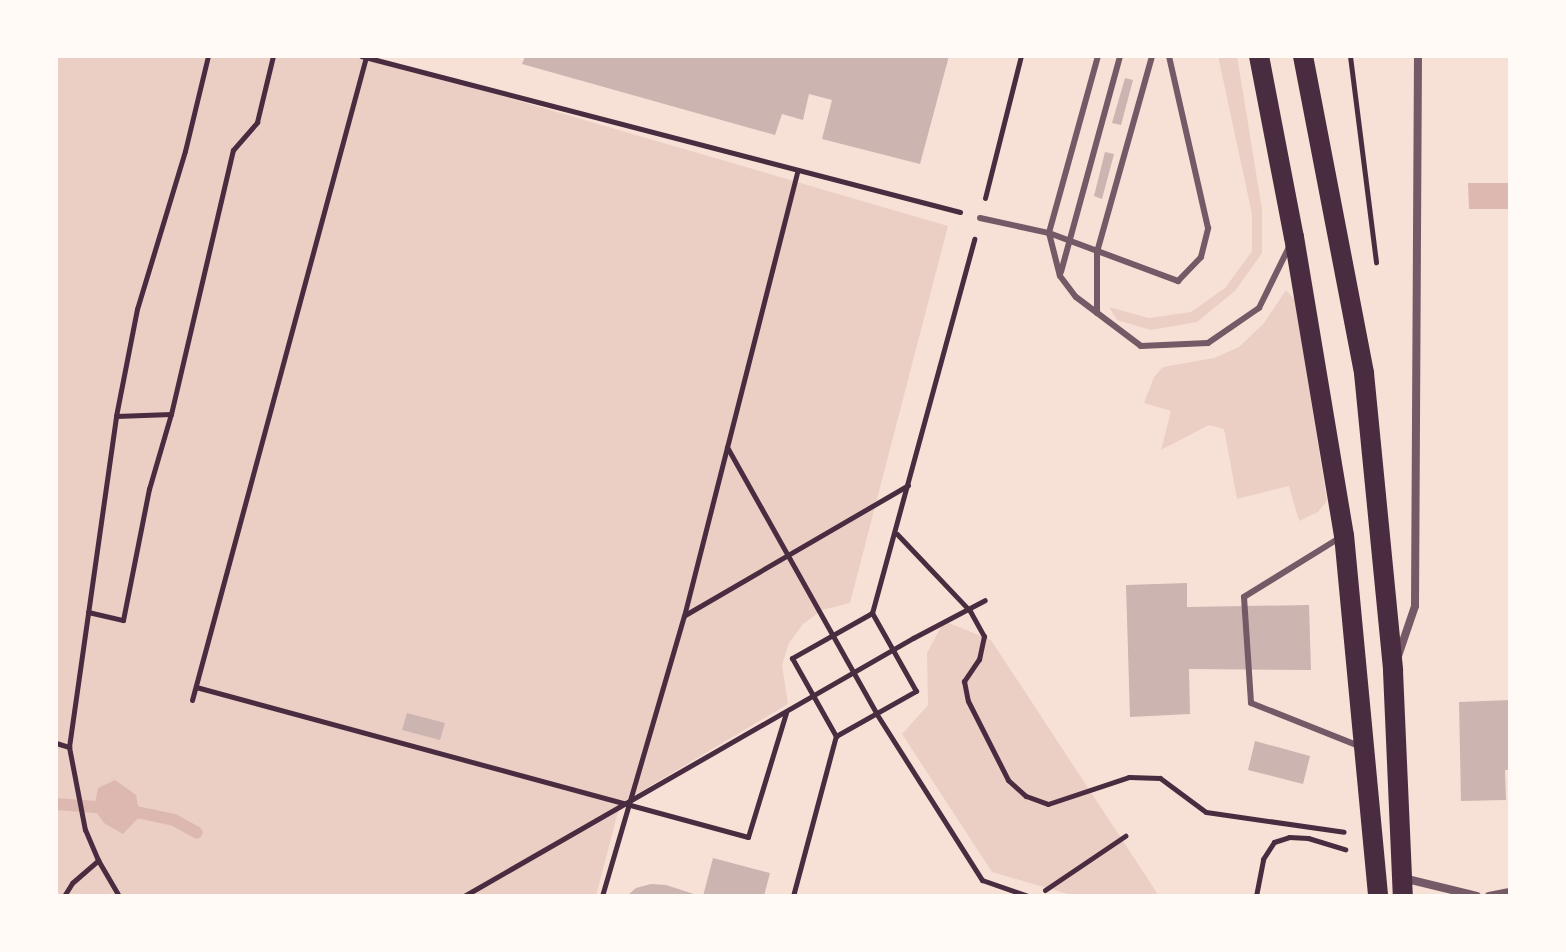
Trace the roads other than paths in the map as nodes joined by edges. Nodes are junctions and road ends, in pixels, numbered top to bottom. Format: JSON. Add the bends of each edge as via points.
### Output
{"nodes":[{"id":1,"x":1098,"y":56,"type":"edge"},
{"id":2,"x":1120,"y":56,"type":"edge"},
{"id":3,"x":1152,"y":56,"type":"edge"},
{"id":4,"x":1169,"y":56,"type":"edge"},
{"id":5,"x":1259,"y":56,"type":"edge"},
{"id":6,"x":1303,"y":56,"type":"edge"},
{"id":7,"x":1418,"y":56,"type":"edge"},
{"id":8,"x":980,"y":218,"type":"road end"},
{"id":9,"x":1049,"y":233,"type":"junction"},
{"id":10,"x":1294,"y":237,"type":"junction"},
{"id":11,"x":1067,"y":241,"type":"junction"},
{"id":12,"x":1097,"y":252,"type":"junction"},
{"id":13,"x":1060,"y":276,"type":"junction"},
{"id":14,"x":1097,"y":313,"type":"junction"},
{"id":15,"x":1344,"y":535,"type":"junction"},
{"id":16,"x":1393,"y":671,"type":"junction"},
{"id":17,"x":1361,"y":748,"type":"junction"},
{"id":18,"x":1403,"y":887,"type":"edge"},
{"id":19,"x":1510,"y":892,"type":"edge"},
{"id":20,"x":1378,"y":896,"type":"edge"},
{"id":21,"x":1477,"y":896,"type":"edge"},
{"id":22,"x":1489,"y":896,"type":"edge"}],
"edges":[{"from":1,"to":9,"type":"lane"},
{"from":2,"to":11,"type":"lane"},
{"from":3,"to":12,"type":"lane"},
{"from":4,"to":12,"type":"lane","via":[[1208,228],[1201,257],[1178,281]]},
{"from":5,"to":10,"type":"main road"},
{"from":6,"to":16,"type":"main road","via":[[1364,373]]},
{"from":7,"to":16,"type":"street","via":[[1415,606]]},
{"from":8,"to":9,"type":"lane"},
{"from":9,"to":11,"type":"lane"},
{"from":9,"to":13,"type":"lane"},
{"from":10,"to":14,"type":"lane","via":[[1259,308],[1208,343],[1141,346]]},
{"from":10,"to":15,"type":"main road"},
{"from":11,"to":12,"type":"lane"},
{"from":11,"to":13,"type":"lane"},
{"from":12,"to":14,"type":"lane"},
{"from":13,"to":14,"type":"lane"},
{"from":15,"to":17,"type":"main road"},
{"from":15,"to":17,"type":"lane","via":[[1244,597],[1251,703]]},
{"from":16,"to":18,"type":"main road"},
{"from":17,"to":20,"type":"main road"},
{"from":18,"to":21,"type":"street"},
{"from":19,"to":22,"type":"street"}]}
